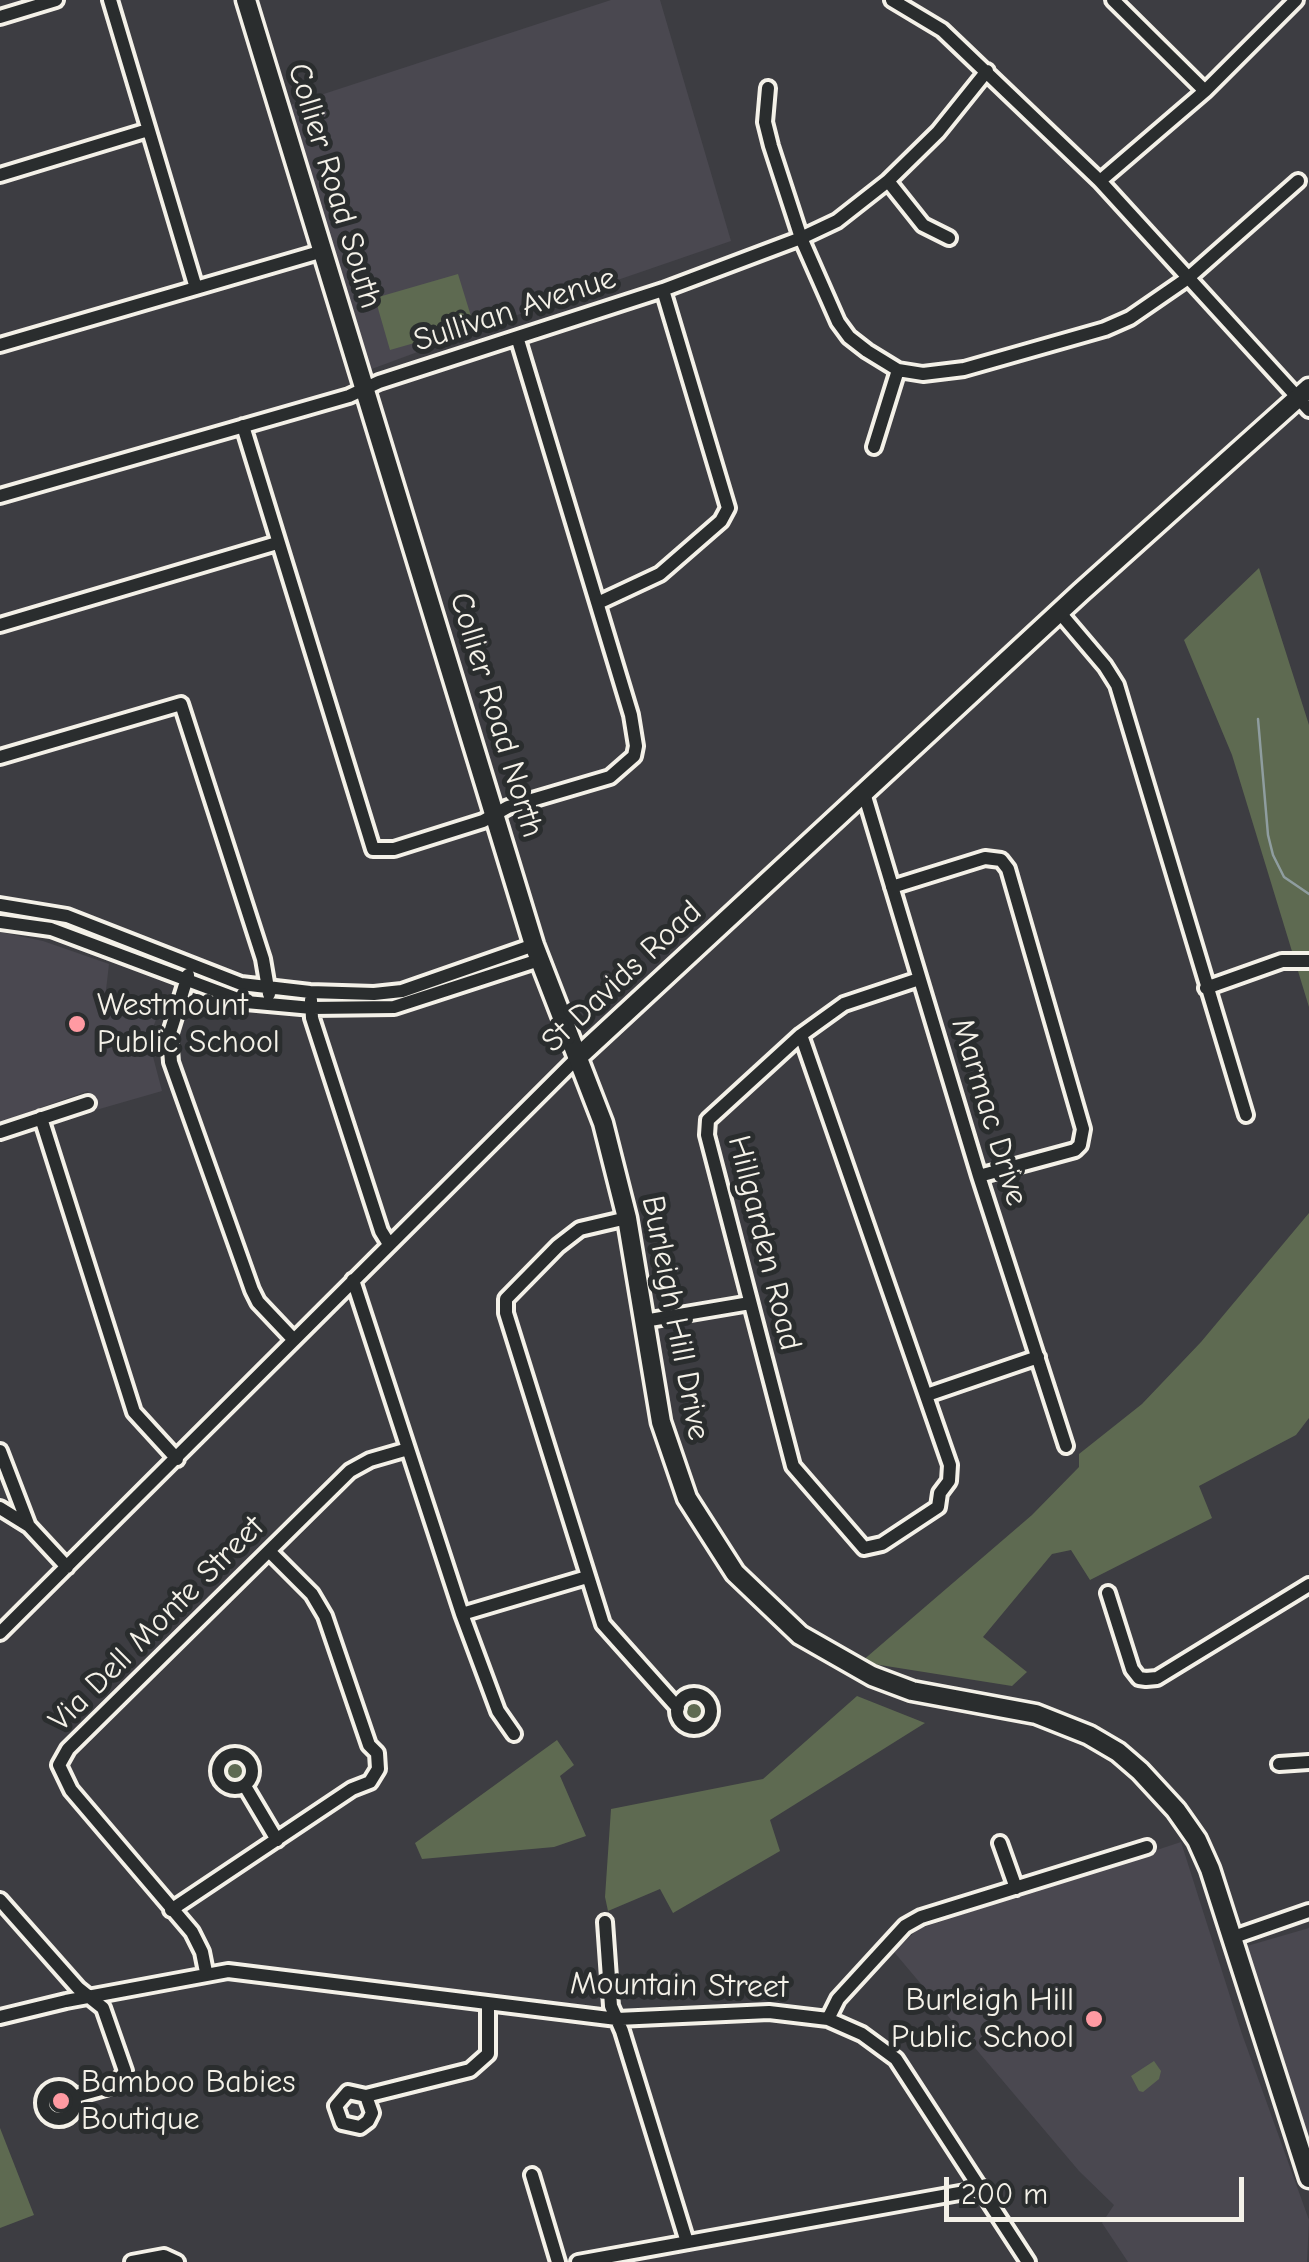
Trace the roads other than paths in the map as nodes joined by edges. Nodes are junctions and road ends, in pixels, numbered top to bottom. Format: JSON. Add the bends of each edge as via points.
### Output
{"nodes":[{"id":1,"x":56,"y":0,"type":"edge"},
{"id":2,"x":110,"y":0,"type":"edge"},
{"id":3,"x":246,"y":0,"type":"edge"},
{"id":4,"x":892,"y":0,"type":"edge"},
{"id":5,"x":1112,"y":0,"type":"edge"},
{"id":6,"x":1296,"y":0,"type":"edge"},
{"id":7,"x":0,"y":18,"type":"edge"},
{"id":8,"x":987,"y":71,"type":"junction"},
{"id":9,"x":768,"y":88,"type":"dead end"},
{"id":10,"x":1206,"y":91,"type":"junction"},
{"id":11,"x":148,"y":130,"type":"junction"},
{"id":12,"x":0,"y":176,"type":"edge"},
{"id":13,"x":888,"y":181,"type":"junction"},
{"id":14,"x":1100,"y":181,"type":"junction"},
{"id":15,"x":1298,"y":181,"type":"dead end"},
{"id":16,"x":802,"y":238,"type":"junction"},
{"id":17,"x":950,"y":238,"type":"dead end"},
{"id":18,"x":323,"y":251,"type":"junction"},
{"id":19,"x":1188,"y":278,"type":"junction"},
{"id":20,"x":196,"y":288,"type":"junction"},
{"id":21,"x":663,"y":290,"type":"junction"},
{"id":22,"x":518,"y":340,"type":"junction"},
{"id":23,"x":0,"y":346,"type":"edge"},
{"id":24,"x":898,"y":370,"type":"junction"},
{"id":25,"x":365,"y":388,"type":"junction"},
{"id":26,"x":1305,"y":399,"type":"edge"},
{"id":27,"x":243,"y":426,"type":"junction"},
{"id":28,"x":874,"y":447,"type":"dead end"},
{"id":29,"x":0,"y":496,"type":"edge"},
{"id":30,"x":277,"y":543,"type":"junction"},
{"id":31,"x":598,"y":603,"type":"junction"},
{"id":32,"x":1060,"y":613,"type":"junction"},
{"id":33,"x":0,"y":624,"type":"edge"},
{"id":34,"x":0,"y":757,"type":"edge"},
{"id":35,"x":864,"y":794,"type":"junction"},
{"id":36,"x":494,"y":814,"type":"junction"},
{"id":37,"x":892,"y":887,"type":"junction"},
{"id":38,"x":0,"y":905,"type":"edge"},
{"id":39,"x":0,"y":922,"type":"edge"},
{"id":40,"x":537,"y":952,"type":"junction"},
{"id":41,"x":1309,"y":962,"type":"edge"},
{"id":42,"x":192,"y":965,"type":"junction"},
{"id":43,"x":186,"y":979,"type":"junction"},
{"id":44,"x":920,"y":979,"type":"junction"},
{"id":45,"x":1206,"y":988,"type":"junction"},
{"id":46,"x":270,"y":989,"type":"junction"},
{"id":47,"x":310,"y":992,"type":"junction"},
{"id":48,"x":269,"y":1005,"type":"junction"},
{"id":49,"x":312,"y":1008,"type":"junction"},
{"id":50,"x":800,"y":1036,"type":"junction"},
{"id":51,"x":578,"y":1056,"type":"junction"},
{"id":52,"x":88,"y":1102,"type":"dead end"},
{"id":53,"x":1246,"y":1116,"type":"dead end"},
{"id":54,"x":41,"y":1118,"type":"junction"},
{"id":55,"x":0,"y":1132,"type":"edge"},
{"id":56,"x":979,"y":1176,"type":"junction"},
{"id":57,"x":627,"y":1218,"type":"junction"},
{"id":58,"x":389,"y":1244,"type":"junction"},
{"id":59,"x":353,"y":1280,"type":"junction"},
{"id":60,"x":750,"y":1303,"type":"junction"},
{"id":61,"x":644,"y":1321,"type":"junction"},
{"id":62,"x":294,"y":1340,"type":"junction"},
{"id":63,"x":1038,"y":1357,"type":"junction"},
{"id":64,"x":927,"y":1395,"type":"junction"},
{"id":65,"x":1066,"y":1446,"type":"dead end"},
{"id":66,"x":408,"y":1449,"type":"junction"},
{"id":67,"x":0,"y":1450,"type":"edge"},
{"id":68,"x":177,"y":1458,"type":"junction"},
{"id":69,"x":3,"y":1473,"type":"edge"},
{"id":70,"x":0,"y":1508,"type":"edge"},
{"id":71,"x":29,"y":1526,"type":"junction"},
{"id":72,"x":269,"y":1550,"type":"junction"},
{"id":73,"x":67,"y":1567,"type":"junction"},
{"id":74,"x":587,"y":1576,"type":"junction"},
{"id":75,"x":1309,"y":1585,"type":"edge"},
{"id":76,"x":1108,"y":1593,"type":"dead end"},
{"id":77,"x":462,"y":1614,"type":"junction"},
{"id":78,"x":0,"y":1633,"type":"edge"},
{"id":79,"x":678,"y":1708,"type":"dead end"},
{"id":80,"x":514,"y":1734,"type":"dead end"},
{"id":81,"x":1309,"y":1762,"type":"edge"},
{"id":82,"x":1280,"y":1764,"type":"dead end"},
{"id":83,"x":245,"y":1786,"type":"dead end"},
{"id":84,"x":277,"y":1840,"type":"junction"},
{"id":85,"x":1000,"y":1843,"type":"dead end"},
{"id":86,"x":1147,"y":1847,"type":"dead end"},
{"id":87,"x":1016,"y":1888,"type":"junction"},
{"id":88,"x":0,"y":1900,"type":"edge"},
{"id":89,"x":172,"y":1910,"type":"junction"},
{"id":90,"x":1309,"y":1911,"type":"edge"},
{"id":91,"x":605,"y":1922,"type":"dead end"},
{"id":92,"x":1231,"y":1938,"type":"junction"},
{"id":93,"x":206,"y":1972,"type":"junction"},
{"id":94,"x":93,"y":1998,"type":"junction"},
{"id":95,"x":488,"y":2004,"type":"junction"},
{"id":96,"x":0,"y":2017,"type":"edge"},
{"id":97,"x":617,"y":2019,"type":"junction"},
{"id":98,"x":828,"y":2019,"type":"junction"},
{"id":99,"x":76,"y":2096,"type":"dead end"},
{"id":100,"x":366,"y":2096,"type":"dead end"},
{"id":101,"x":532,"y":2175,"type":"dead end"},
{"id":102,"x":1309,"y":2178,"type":"edge"},
{"id":103,"x":981,"y":2186,"type":"junction"},
{"id":104,"x":687,"y":2242,"type":"junction"},
{"id":105,"x":132,"y":2262,"type":"edge"},
{"id":106,"x":176,"y":2262,"type":"edge"},
{"id":107,"x":558,"y":2262,"type":"edge"},
{"id":108,"x":578,"y":2262,"type":"edge"},
{"id":109,"x":1028,"y":2262,"type":"edge"}],
"edges":[{"from":1,"to":7,"type":"street"},
{"from":2,"to":11,"type":"street"},
{"from":3,"to":18,"type":"main road","name":"Collier Road South"},
{"from":4,"to":8,"type":"street","via":[[942,30]]},
{"from":5,"to":10,"type":"street"},
{"from":6,"to":10,"type":"street"},
{"from":8,"to":13,"type":"street","name":"Sullivan Avenue"},
{"from":8,"to":14,"type":"street"},
{"from":9,"to":16,"type":"street","via":[[765,122]]},
{"from":10,"to":14,"type":"street"},
{"from":11,"to":12,"type":"street"},
{"from":11,"to":20,"type":"street"},
{"from":13,"to":16,"type":"street","name":"Sullivan Avenue","via":[[837,221]]},
{"from":13,"to":17,"type":"street","via":[[923,224]]},
{"from":14,"to":19,"type":"street"},
{"from":15,"to":19,"type":"street"},
{"from":16,"to":21,"type":"street","name":"Sullivan Avenue"},
{"from":16,"to":24,"type":"street","via":[[838,322]]},
{"from":18,"to":20,"type":"street"},
{"from":18,"to":25,"type":"main road","name":"Collier Road South"},
{"from":19,"to":24,"type":"street","via":[[1105,329],[964,370]]},
{"from":19,"to":26,"type":"street"},
{"from":20,"to":23,"type":"street"},
{"from":21,"to":22,"type":"street","name":"Sullivan Avenue"},
{"from":21,"to":31,"type":"street","via":[[728,508],[660,574]]},
{"from":22,"to":25,"type":"street","name":"Sullivan Avenue"},
{"from":22,"to":31,"type":"street"},
{"from":24,"to":28,"type":"street"},
{"from":25,"to":27,"type":"street","name":"Sullivan Avenue"},
{"from":25,"to":36,"type":"main road","name":"Collier Road North"},
{"from":26,"to":32,"type":"main road","name":"St Davids Road"},
{"from":27,"to":29,"type":"street","name":"Sullivan Avenue"},
{"from":27,"to":30,"type":"street"},
{"from":30,"to":33,"type":"street"},
{"from":30,"to":36,"type":"street","via":[[373,849],[394,849]]},
{"from":31,"to":36,"type":"street","via":[[631,715],[634,756],[610,777]]},
{"from":32,"to":35,"type":"main road","name":"St Davids Road"},
{"from":32,"to":45,"type":"street","via":[[1117,685]]},
{"from":34,"to":46,"type":"street","via":[[180,704]]},
{"from":35,"to":37,"type":"street","name":"Marmac Drive"},
{"from":35,"to":51,"type":"main road","name":"St Davids Road"},
{"from":36,"to":40,"type":"main road","name":"Collier Road North"},
{"from":37,"to":44,"type":"street","name":"Marmac Drive"},
{"from":37,"to":56,"type":"street","via":[[985,858],[1001,860],[1008,869],[1083,1129],[1074,1150]]},
{"from":38,"to":42,"type":"street","via":[[67,916]]},
{"from":39,"to":43,"type":"street","via":[[50,929]]},
{"from":40,"to":47,"type":"street","via":[[402,991]]},
{"from":40,"to":49,"type":"street","via":[[394,1007]]},
{"from":40,"to":51,"type":"main road","name":"Collier Road North"},
{"from":41,"to":45,"type":"street","via":[[1282,961]]},
{"from":42,"to":43,"type":"street"},
{"from":42,"to":46,"type":"street"},
{"from":43,"to":48,"type":"street"},
{"from":43,"to":62,"type":"street","via":[[169,1036],[171,1062],[252,1290]]},
{"from":44,"to":50,"type":"street","name":"Hillgarden Road","via":[[844,1004]]},
{"from":44,"to":56,"type":"street","name":"Marmac Drive"},
{"from":45,"to":53,"type":"street"},
{"from":46,"to":47,"type":"street"},
{"from":46,"to":48,"type":"street"},
{"from":47,"to":49,"type":"street"},
{"from":48,"to":49,"type":"street"},
{"from":49,"to":58,"type":"street"},
{"from":50,"to":60,"type":"street","name":"Hillgarden Road","via":[[708,1120]]},
{"from":50,"to":64,"type":"street"},
{"from":51,"to":57,"type":"main road","name":"Burleigh Hill Drive"},
{"from":51,"to":58,"type":"street","name":"St Davids Road"},
{"from":52,"to":54,"type":"street"},
{"from":54,"to":55,"type":"street"},
{"from":54,"to":68,"type":"street","via":[[134,1412]]},
{"from":56,"to":63,"type":"street","name":"Marmac Drive"},
{"from":57,"to":61,"type":"main road","name":"Burleigh Hill Drive"},
{"from":57,"to":74,"type":"street","via":[[580,1229],[506,1299]]},
{"from":58,"to":59,"type":"street","name":"St Davids Road"},
{"from":59,"to":62,"type":"street","name":"St Davids Road"},
{"from":59,"to":66,"type":"street"},
{"from":60,"to":61,"type":"street"},
{"from":60,"to":64,"type":"street","name":"Hillgarden Road","via":[[793,1466],[864,1548],[882,1544],[938,1507],[949,1481]]},
{"from":61,"to":92,"type":"main road","name":"Burleigh Hill Drive","via":[[673,1462],[700,1522],[735,1573],[800,1635],[872,1676],[954,1701],[1036,1714],[1118,1752],[1196,1840]]},
{"from":62,"to":68,"type":"street","name":"St Davids Road"},
{"from":63,"to":64,"type":"street"},
{"from":63,"to":65,"type":"street","name":"Marmac Drive"},
{"from":66,"to":72,"type":"street","name":"Via Dell Monte Street","via":[[350,1471]]},
{"from":66,"to":77,"type":"street"},
{"from":67,"to":69,"type":"street"},
{"from":68,"to":73,"type":"street","name":"St Davids Road"},
{"from":69,"to":71,"type":"street"},
{"from":70,"to":71,"type":"street"},
{"from":71,"to":73,"type":"street"},
{"from":72,"to":84,"type":"street","via":[[325,1616],[378,1768],[370,1782]]},
{"from":72,"to":89,"type":"street","name":"Via Dell Monte Street","via":[[68,1749],[59,1766],[70,1790]]},
{"from":73,"to":78,"type":"street","name":"St Davids Road"},
{"from":74,"to":77,"type":"street"},
{"from":74,"to":79,"type":"street","via":[[606,1628]]},
{"from":75,"to":76,"type":"street","via":[[1156,1678],[1139,1678],[1132,1669]]},
{"from":77,"to":80,"type":"street","via":[[498,1711]]},
{"from":81,"to":82,"type":"street"},
{"from":83,"to":84,"type":"street"},
{"from":84,"to":89,"type":"street"},
{"from":85,"to":87,"type":"street"},
{"from":86,"to":87,"type":"street"},
{"from":87,"to":98,"type":"street","via":[[905,1926]]},
{"from":88,"to":94,"type":"street"},
{"from":89,"to":93,"type":"street","name":"Via Dell Monte Street","via":[[192,1932]]},
{"from":90,"to":92,"type":"street"},
{"from":91,"to":97,"type":"street"},
{"from":92,"to":102,"type":"main road","name":"Burleigh Hill Drive"},
{"from":93,"to":94,"type":"street","name":"Mountain Street"},
{"from":93,"to":95,"type":"street","name":"Mountain Street"},
{"from":94,"to":96,"type":"street","name":"Mountain Street"},
{"from":94,"to":99,"type":"street","via":[[125,2072],[116,2085]]},
{"from":95,"to":97,"type":"street","name":"Mountain Street"},
{"from":95,"to":100,"type":"street","via":[[488,2054],[470,2070]]},
{"from":97,"to":98,"type":"street","name":"Mountain Street","via":[[770,2012]]},
{"from":97,"to":104,"type":"street"},
{"from":98,"to":103,"type":"street","name":"Mountain Street","via":[[896,2059]]},
{"from":101,"to":107,"type":"street"},
{"from":103,"to":104,"type":"street"},
{"from":103,"to":109,"type":"street","name":"Mountain Street"},
{"from":104,"to":108,"type":"street"},
{"from":105,"to":106,"type":"street","via":[[164,2256]]}]}
